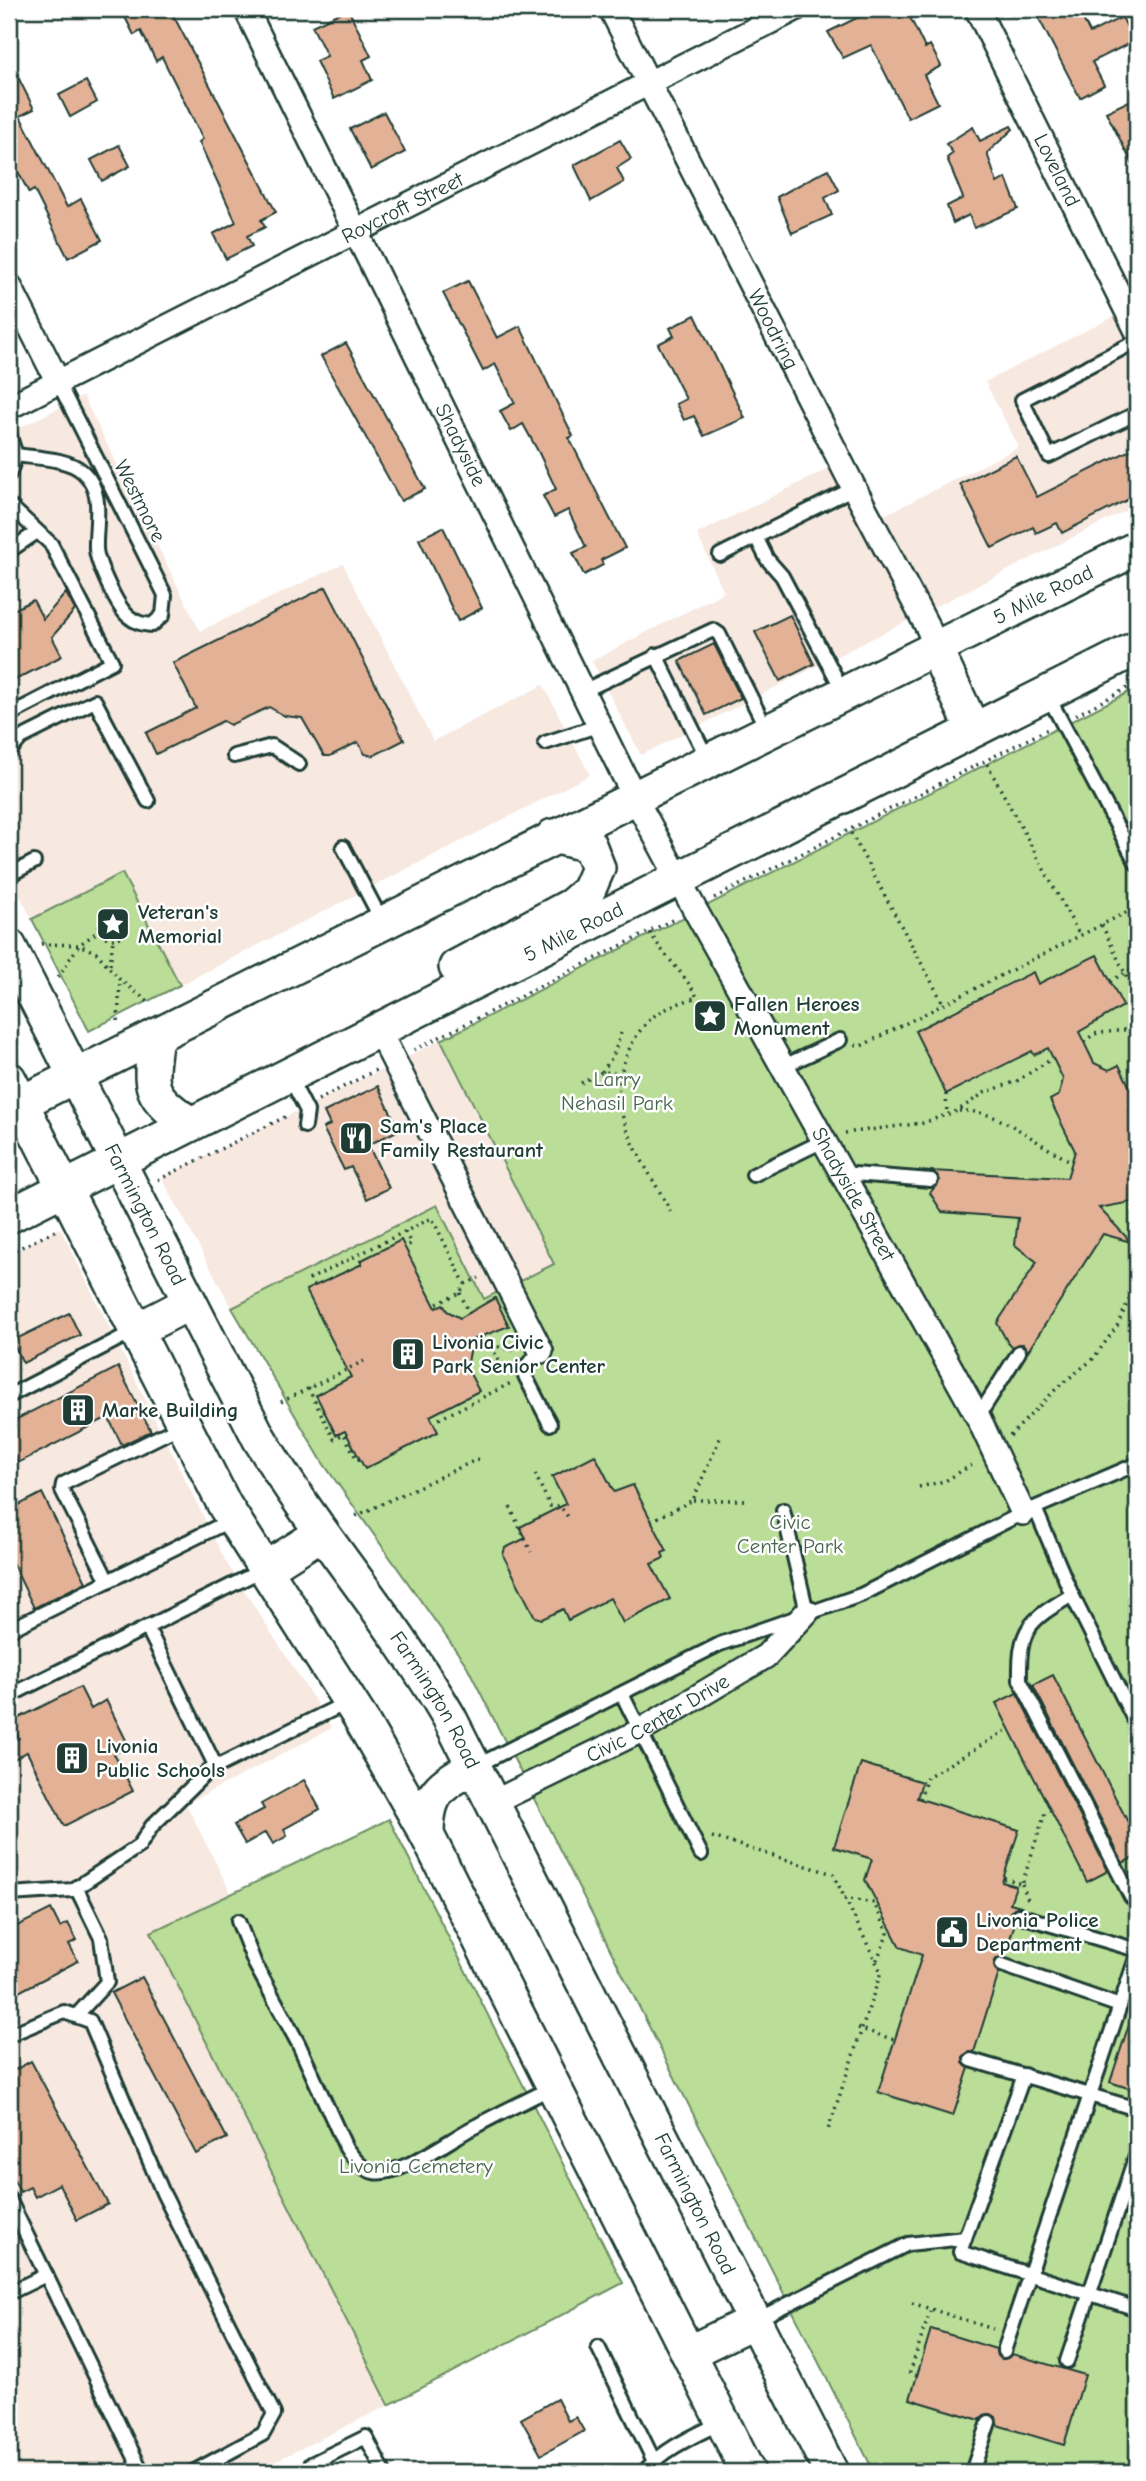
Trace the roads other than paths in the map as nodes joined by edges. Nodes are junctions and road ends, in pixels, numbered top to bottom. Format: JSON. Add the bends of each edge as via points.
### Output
{"nodes":[{"id":1,"x":246,"y":9,"type":"edge"},
{"id":2,"x":611,"y":9,"type":"edge"},
{"id":3,"x":795,"y":9,"type":"edge"},
{"id":4,"x":977,"y":9,"type":"edge"},
{"id":5,"x":648,"y":82,"type":"junction"},
{"id":6,"x":355,"y":229,"type":"junction"},
{"id":7,"x":9,"y":285,"type":"edge"},
{"id":8,"x":1137,"y":331,"type":"edge"},
{"id":9,"x":1137,"y":341,"type":"edge"},
{"id":10,"x":58,"y":382,"type":"junction"},
{"id":11,"x":9,"y":407,"type":"edge"},
{"id":12,"x":1137,"y":412,"type":"edge"},
{"id":13,"x":9,"y":434,"type":"edge"},
{"id":14,"x":16,"y":455,"type":"junction"},
{"id":15,"x":9,"y":475,"type":"edge"},
{"id":16,"x":854,"y":488,"type":"junction"},
{"id":17,"x":9,"y":505,"type":"edge"},
{"id":18,"x":37,"y":531,"type":"junction"},
{"id":19,"x":756,"y":537,"type":"junction"},
{"id":20,"x":1137,"y":548,"type":"edge"},
{"id":21,"x":9,"y":551,"type":"edge"},
{"id":22,"x":720,"y":555,"type":"dead end"},
{"id":23,"x":936,"y":648,"type":"junction"},
{"id":24,"x":1137,"y":648,"type":"edge"},
{"id":25,"x":656,"y":655,"type":"junction"},
{"id":26,"x":583,"y":691,"type":"junction"},
{"id":27,"x":1047,"y":693,"type":"junction"},
{"id":28,"x":845,"y":694,"type":"junction"},
{"id":29,"x":9,"y":715,"type":"edge"},
{"id":30,"x":600,"y":725,"type":"junction"},
{"id":31,"x":973,"y":729,"type":"junction"},
{"id":32,"x":767,"y":731,"type":"junction"},
{"id":33,"x":545,"y":743,"type":"dead end"},
{"id":34,"x":9,"y":752,"type":"edge"},
{"id":35,"x":234,"y":755,"type":"dead end"},
{"id":36,"x":708,"y":760,"type":"junction"},
{"id":37,"x":299,"y":764,"type":"dead end"},
{"id":38,"x":634,"y":796,"type":"junction"},
{"id":39,"x":148,"y":802,"type":"dead end"},
{"id":40,"x":553,"y":836,"type":"junction"},
{"id":41,"x":343,"y":847,"type":"dead end"},
{"id":42,"x":34,"y":862,"type":"dead end"},
{"id":43,"x":1137,"y":864,"type":"edge"},
{"id":44,"x":9,"y":875,"type":"edge"},
{"id":45,"x":678,"y":879,"type":"junction"},
{"id":46,"x":382,"y":922,"type":"junction"},
{"id":47,"x":17,"y":946,"type":"edge"},
{"id":48,"x":153,"y":1020,"type":"junction"},
{"id":49,"x":386,"y":1027,"type":"junction"},
{"id":50,"x":840,"y":1041,"type":"road end"},
{"id":51,"x":782,"y":1067,"type":"junction"},
{"id":52,"x":76,"y":1076,"type":"junction"},
{"id":53,"x":289,"y":1076,"type":"junction"},
{"id":54,"x":13,"y":1097,"type":"edge"},
{"id":55,"x":191,"y":1124,"type":"junction"},
{"id":56,"x":305,"y":1126,"type":"dead end"},
{"id":57,"x":823,"y":1141,"type":"junction"},
{"id":58,"x":117,"y":1160,"type":"junction"},
{"id":59,"x":841,"y":1173,"type":"junction"},
{"id":60,"x":753,"y":1175,"type":"dead end"},
{"id":61,"x":931,"y":1180,"type":"dead end"},
{"id":62,"x":65,"y":1188,"type":"junction"},
{"id":63,"x":9,"y":1216,"type":"edge"},
{"id":64,"x":189,"y":1303,"type":"junction"},
{"id":65,"x":136,"y":1330,"type":"junction"},
{"id":66,"x":541,"y":1351,"type":"joint"},
{"id":67,"x":1019,"y":1352,"type":"dead end"},
{"id":68,"x":9,"y":1396,"type":"edge"},
{"id":69,"x":978,"y":1416,"type":"junction"},
{"id":70,"x":184,"y":1424,"type":"junction"},
{"id":71,"x":550,"y":1424,"type":"dead end"},
{"id":72,"x":1137,"y":1464,"type":"edge"},
{"id":73,"x":783,"y":1510,"type":"dead end"},
{"id":74,"x":1029,"y":1511,"type":"junction"},
{"id":75,"x":233,"y":1519,"type":"junction"},
{"id":76,"x":322,"y":1533,"type":"junction"},
{"id":77,"x":265,"y":1569,"type":"junction"},
{"id":78,"x":108,"y":1581,"type":"junction"},
{"id":79,"x":1072,"y":1595,"type":"junction"},
{"id":80,"x":807,"y":1612,"type":"junction"},
{"id":81,"x":147,"y":1627,"type":"junction"},
{"id":82,"x":9,"y":1630,"type":"edge"},
{"id":83,"x":622,"y":1694,"type":"junction"},
{"id":84,"x":9,"y":1696,"type":"edge"},
{"id":85,"x":350,"y":1701,"type":"junction"},
{"id":86,"x":1137,"y":1726,"type":"edge"},
{"id":87,"x":640,"y":1731,"type":"junction"},
{"id":88,"x":216,"y":1767,"type":"junction"},
{"id":89,"x":474,"y":1767,"type":"junction"},
{"id":90,"x":492,"y":1803,"type":"junction"},
{"id":91,"x":427,"y":1835,"type":"junction"},
{"id":92,"x":701,"y":1854,"type":"dead end"},
{"id":93,"x":76,"y":1887,"type":"junction"},
{"id":94,"x":9,"y":1894,"type":"edge"},
{"id":95,"x":1137,"y":1900,"type":"edge"},
{"id":96,"x":1018,"y":1915,"type":"dead end"},
{"id":97,"x":238,"y":1921,"type":"dead end"},
{"id":98,"x":1137,"y":1953,"type":"edge"},
{"id":99,"x":1002,"y":1965,"type":"dead end"},
{"id":100,"x":1120,"y":2006,"type":"junction"},
{"id":101,"x":76,"y":2016,"type":"junction"},
{"id":102,"x":9,"y":2035,"type":"edge"},
{"id":103,"x":971,"y":2060,"type":"dead end"},
{"id":104,"x":1024,"y":2075,"type":"junction"},
{"id":105,"x":553,"y":2087,"type":"junction"},
{"id":106,"x":1091,"y":2094,"type":"junction"},
{"id":107,"x":1137,"y":2109,"type":"edge"},
{"id":108,"x":1137,"y":2152,"type":"edge"},
{"id":109,"x":1134,"y":2171,"type":"edge"},
{"id":110,"x":9,"y":2199,"type":"edge"},
{"id":111,"x":965,"y":2238,"type":"junction"},
{"id":112,"x":46,"y":2275,"type":"junction"},
{"id":113,"x":1030,"y":2275,"type":"junction"},
{"id":114,"x":9,"y":2293,"type":"edge"},
{"id":115,"x":1090,"y":2294,"type":"junction"},
{"id":116,"x":1137,"y":2309,"type":"edge"},
{"id":117,"x":754,"y":2321,"type":"junction"},
{"id":118,"x":598,"y":2347,"type":"dead end"},
{"id":119,"x":1004,"y":2351,"type":"dead end"},
{"id":120,"x":688,"y":2353,"type":"junction"},
{"id":121,"x":1067,"y":2361,"type":"dead end"},
{"id":122,"x":723,"y":2422,"type":"junction"},
{"id":123,"x":989,"y":2423,"type":"dead end"},
{"id":124,"x":654,"y":2461,"type":"junction"},
{"id":125,"x":142,"y":2472,"type":"edge"},
{"id":126,"x":193,"y":2472,"type":"edge"},
{"id":127,"x":315,"y":2472,"type":"edge"},
{"id":128,"x":384,"y":2472,"type":"edge"},
{"id":129,"x":644,"y":2472,"type":"edge"},
{"id":130,"x":748,"y":2472,"type":"edge"},
{"id":131,"x":831,"y":2472,"type":"edge"},
{"id":132,"x":972,"y":2472,"type":"edge"}],
"edges":[{"from":1,"to":6,"type":"street","name":"Shadyside"},
{"from":2,"to":5,"type":"street","name":"Woodring"},
{"from":3,"to":5,"type":"street","name":"Roycroft Street"},
{"from":4,"to":8,"type":"street","name":"Loveland"},
{"from":5,"to":6,"type":"street","name":"Roycroft Street"},
{"from":5,"to":16,"type":"street","name":"Woodring"},
{"from":6,"to":10,"type":"street","name":"Roycroft Street"},
{"from":6,"to":26,"type":"street","name":"Shadyside"},
{"from":7,"to":10,"type":"street"},
{"from":9,"to":12,"type":"lane","via":[[1022,400],[1049,456]]},
{"from":10,"to":11,"type":"street","name":"Roycroft Street"},
{"from":10,"to":14,"type":"lane","name":"Westmore","via":[[165,595],[163,615],[152,625],[139,624],[125,614],[102,570],[96,552],[99,508],[85,474],[74,465]]},
{"from":13,"to":14,"type":"lane"},
{"from":14,"to":15,"type":"lane"},
{"from":16,"to":19,"type":"lane"},
{"from":16,"to":23,"type":"street","name":"Woodring"},
{"from":17,"to":18,"type":"lane"},
{"from":18,"to":21,"type":"lane"},
{"from":18,"to":29,"type":"lane","via":[[51,544],[112,662]]},
{"from":19,"to":22,"type":"lane"},
{"from":19,"to":28,"type":"lane"},
{"from":20,"to":23,"type":"main road","name":"5 Mile Road"},
{"from":23,"to":28,"type":"main road","name":"5 Mile Road"},
{"from":23,"to":31,"type":"main road"},
{"from":24,"to":27,"type":"main road","name":"5 Mile Road"},
{"from":25,"to":26,"type":"lane"},
{"from":25,"to":32,"type":"lane","via":[[713,630],[719,634]]},
{"from":25,"to":36,"type":"lane"},
{"from":26,"to":30,"type":"street","name":"Shadyside"},
{"from":27,"to":31,"type":"main road","name":"5 Mile Road"},
{"from":27,"to":43,"type":"lane"},
{"from":28,"to":32,"type":"main road","name":"5 Mile Road"},
{"from":30,"to":33,"type":"lane"},
{"from":30,"to":38,"type":"street","name":"Shadyside"},
{"from":31,"to":45,"type":"main road","name":"5 Mile Road"},
{"from":32,"to":36,"type":"main road","name":"5 Mile Road"},
{"from":34,"to":39,"type":"lane","via":[[21,738],[95,701]]},
{"from":35,"to":37,"type":"lane","via":[[272,746]]},
{"from":36,"to":38,"type":"main road","name":"5 Mile Road"},
{"from":38,"to":40,"type":"main road","name":"5 Mile Road"},
{"from":38,"to":45,"type":"street","name":"Shadyside"},
{"from":40,"to":46,"type":"main road","name":"5 Mile Road"},
{"from":40,"to":49,"type":"main road","via":[[589,845],[598,868],[588,891],[572,905],[425,984]]},
{"from":41,"to":46,"type":"lane"},
{"from":42,"to":44,"type":"lane"},
{"from":45,"to":49,"type":"main road","name":"5 Mile Road"},
{"from":45,"to":51,"type":"street","name":"Shadyside Street"},
{"from":46,"to":48,"type":"main road","name":"5 Mile Road"},
{"from":47,"to":52,"type":"main road","name":"Farmington Road"},
{"from":48,"to":52,"type":"main road","name":"5 Mile Road"},
{"from":48,"to":55,"type":"main road","via":[[150,1077],[161,1105]]},
{"from":49,"to":53,"type":"main road","name":"5 Mile Road"},
{"from":49,"to":66,"type":"street","via":[[393,1061]]},
{"from":50,"to":51,"type":"lane"},
{"from":51,"to":57,"type":"street","name":"Shadyside Street"},
{"from":52,"to":54,"type":"main road","name":"5 Mile Road"},
{"from":52,"to":58,"type":"main road","name":"Farmington Road"},
{"from":53,"to":55,"type":"main road","name":"5 Mile Road"},
{"from":53,"to":56,"type":"lane","via":[[307,1111]]},
{"from":54,"to":62,"type":"main road"},
{"from":55,"to":58,"type":"main road","name":"5 Mile Road"},
{"from":57,"to":59,"type":"street","name":"Shadyside Street"},
{"from":57,"to":60,"type":"lane"},
{"from":58,"to":62,"type":"main road","name":"5 Mile Road"},
{"from":58,"to":64,"type":"main road","name":"Farmington Road"},
{"from":59,"to":61,"type":"lane"},
{"from":59,"to":69,"type":"street","name":"Shadyside Street"},
{"from":62,"to":63,"type":"main road","name":"5 Mile Road"},
{"from":62,"to":65,"type":"main road"},
{"from":64,"to":65,"type":"main road"},
{"from":64,"to":76,"type":"main road","name":"Farmington Road","via":[[259,1438]]},
{"from":65,"to":68,"type":"lane"},
{"from":65,"to":70,"type":"main road"},
{"from":66,"to":71,"type":"lane","via":[[522,1370]]},
{"from":67,"to":69,"type":"lane"},
{"from":69,"to":74,"type":"street","name":"Shadyside Street"},
{"from":70,"to":75,"type":"main road"},
{"from":70,"to":78,"type":"lane","via":[[63,1484]]},
{"from":72,"to":74,"type":"lane","name":"Civic Center Drive"},
{"from":73,"to":80,"type":"lane"},
{"from":74,"to":79,"type":"lane"},
{"from":74,"to":80,"type":"lane","name":"Civic Center Drive","via":[[861,1595]]},
{"from":75,"to":77,"type":"main road"},
{"from":75,"to":78,"type":"lane"},
{"from":76,"to":77,"type":"main road"},
{"from":76,"to":89,"type":"main road","name":"Farmington Road","via":[[423,1672]]},
{"from":77,"to":81,"type":"lane"},
{"from":77,"to":85,"type":"main road"},
{"from":78,"to":82,"type":"lane"},
{"from":79,"to":86,"type":"lane"},
{"from":79,"to":95,"type":"lane","via":[[1037,1616],[1019,1645],[1020,1680],[1131,1898]]},
{"from":80,"to":83,"type":"lane","name":"Civic Center Drive","via":[[720,1644]]},
{"from":80,"to":87,"type":"street","name":"Civic Center Drive","via":[[766,1657]]},
{"from":81,"to":84,"type":"lane"},
{"from":81,"to":88,"type":"lane"},
{"from":83,"to":87,"type":"lane"},
{"from":83,"to":89,"type":"lane","name":"Civic Center Drive"},
{"from":85,"to":88,"type":"lane"},
{"from":85,"to":91,"type":"main road"},
{"from":87,"to":90,"type":"street","name":"Civic Center Drive"},
{"from":87,"to":92,"type":"lane"},
{"from":88,"to":93,"type":"lane","via":[[152,1826],[139,1846]]},
{"from":89,"to":90,"type":"main road","name":"Farmington Road"},
{"from":89,"to":91,"type":"main road","via":[[437,1790],[427,1810]]},
{"from":90,"to":117,"type":"main road","name":"Farmington Road"},
{"from":91,"to":105,"type":"main road"},
{"from":93,"to":94,"type":"lane"},
{"from":93,"to":101,"type":"lane","via":[[101,1938],[107,1982]]},
{"from":96,"to":98,"type":"lane"},
{"from":97,"to":105,"type":"lane","via":[[346,2148],[374,2172],[419,2159]]},
{"from":98,"to":100,"type":"lane"},
{"from":99,"to":100,"type":"lane"},
{"from":100,"to":106,"type":"lane"},
{"from":101,"to":102,"type":"lane","via":[[64,2012]]},
{"from":101,"to":126,"type":"lane","via":[[90,2021],[163,2193],[274,2414],[263,2434]]},
{"from":103,"to":104,"type":"lane"},
{"from":104,"to":106,"type":"lane"},
{"from":104,"to":111,"type":"lane"},
{"from":105,"to":120,"type":"main road"},
{"from":106,"to":107,"type":"lane"},
{"from":106,"to":113,"type":"lane"},
{"from":108,"to":109,"type":"lane"},
{"from":109,"to":115,"type":"lane"},
{"from":110,"to":112,"type":"lane"},
{"from":111,"to":113,"type":"lane","via":[[960,2252]]},
{"from":111,"to":117,"type":"lane","via":[[908,2244]]},
{"from":112,"to":114,"type":"lane"},
{"from":112,"to":125,"type":"lane"},
{"from":113,"to":115,"type":"lane"},
{"from":113,"to":119,"type":"lane"},
{"from":115,"to":116,"type":"lane"},
{"from":115,"to":121,"type":"lane"},
{"from":117,"to":120,"type":"main road"},
{"from":117,"to":131,"type":"main road","name":"Farmington Road"},
{"from":118,"to":124,"type":"lane"},
{"from":120,"to":122,"type":"main road"},
{"from":122,"to":124,"type":"lane"},
{"from":122,"to":130,"type":"main road"},
{"from":123,"to":132,"type":"lane"},
{"from":124,"to":129,"type":"lane"},
{"from":127,"to":128,"type":"lane","via":[[311,2465],[366,2437]]}]}
